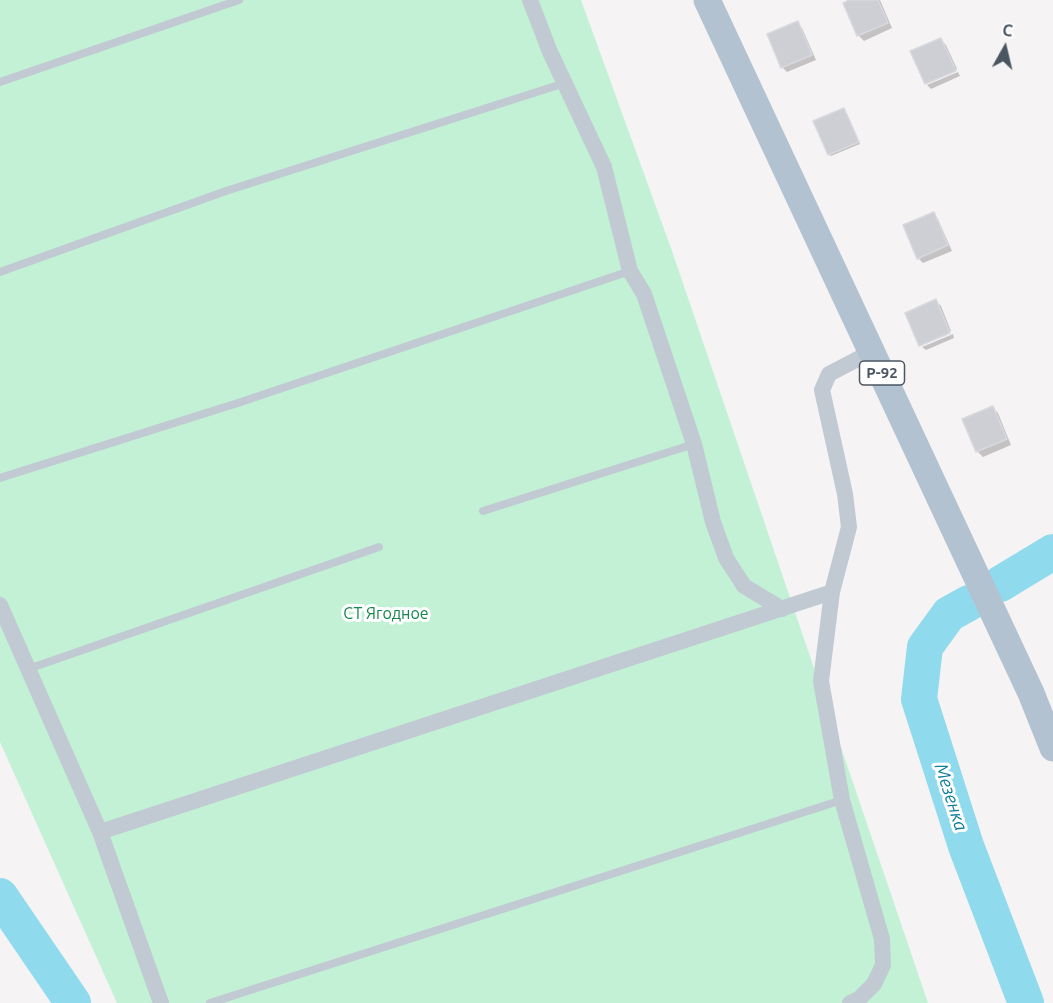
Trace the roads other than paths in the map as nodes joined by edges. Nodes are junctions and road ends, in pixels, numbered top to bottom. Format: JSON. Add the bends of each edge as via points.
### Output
{"nodes":[{"id":1,"x":239,"y":0,"type":"edge"},
{"id":2,"x":530,"y":0,"type":"edge"},
{"id":3,"x":707,"y":0,"type":"edge"},
{"id":4,"x":0,"y":82,"type":"edge"},
{"id":5,"x":565,"y":83,"type":"junction"},
{"id":6,"x":630,"y":271,"type":"junction"},
{"id":7,"x":0,"y":272,"type":"edge"},
{"id":8,"x":873,"y":351,"type":"junction"},
{"id":9,"x":694,"y":444,"type":"junction"},
{"id":10,"x":0,"y":478,"type":"edge"},
{"id":11,"x":483,"y":511,"type":"dead end"},
{"id":12,"x":379,"y":547,"type":"dead end"},
{"id":13,"x":831,"y":592,"type":"junction"},
{"id":14,"x":0,"y":604,"type":"edge"},
{"id":15,"x":782,"y":609,"type":"junction"},
{"id":16,"x":28,"y":669,"type":"junction"},
{"id":17,"x":1053,"y":748,"type":"edge"},
{"id":18,"x":842,"y":800,"type":"junction"},
{"id":19,"x":100,"y":832,"type":"junction"},
{"id":20,"x":160,"y":1003,"type":"edge"},
{"id":21,"x":210,"y":1003,"type":"edge"},
{"id":22,"x":850,"y":1003,"type":"edge"}],
"edges":[{"from":1,"to":4,"type":"lane"},
{"from":2,"to":5,"type":"street"},
{"from":3,"to":8,"type":"main road","number":"Р-92"},
{"from":5,"to":6,"type":"street","via":[[603,167]]},
{"from":5,"to":7,"type":"lane","via":[[226,191]]},
{"from":6,"to":9,"type":"street","via":[[644,294]]},
{"from":6,"to":10,"type":"lane","via":[[241,402]]},
{"from":8,"to":13,"type":"street","via":[[829,374],[822,390],[849,527]]},
{"from":8,"to":17,"type":"main road","number":"Р-92"},
{"from":9,"to":11,"type":"lane"},
{"from":9,"to":15,"type":"street","via":[[726,558],[744,586]]},
{"from":12,"to":16,"type":"lane"},
{"from":13,"to":15,"type":"street"},
{"from":13,"to":18,"type":"street","via":[[821,681]]},
{"from":14,"to":16,"type":"street"},
{"from":15,"to":19,"type":"street"},
{"from":16,"to":19,"type":"street"},
{"from":18,"to":21,"type":"lane"},
{"from":18,"to":22,"type":"street","via":[[882,939],[883,965],[874,984]]},
{"from":19,"to":20,"type":"street"}]}
